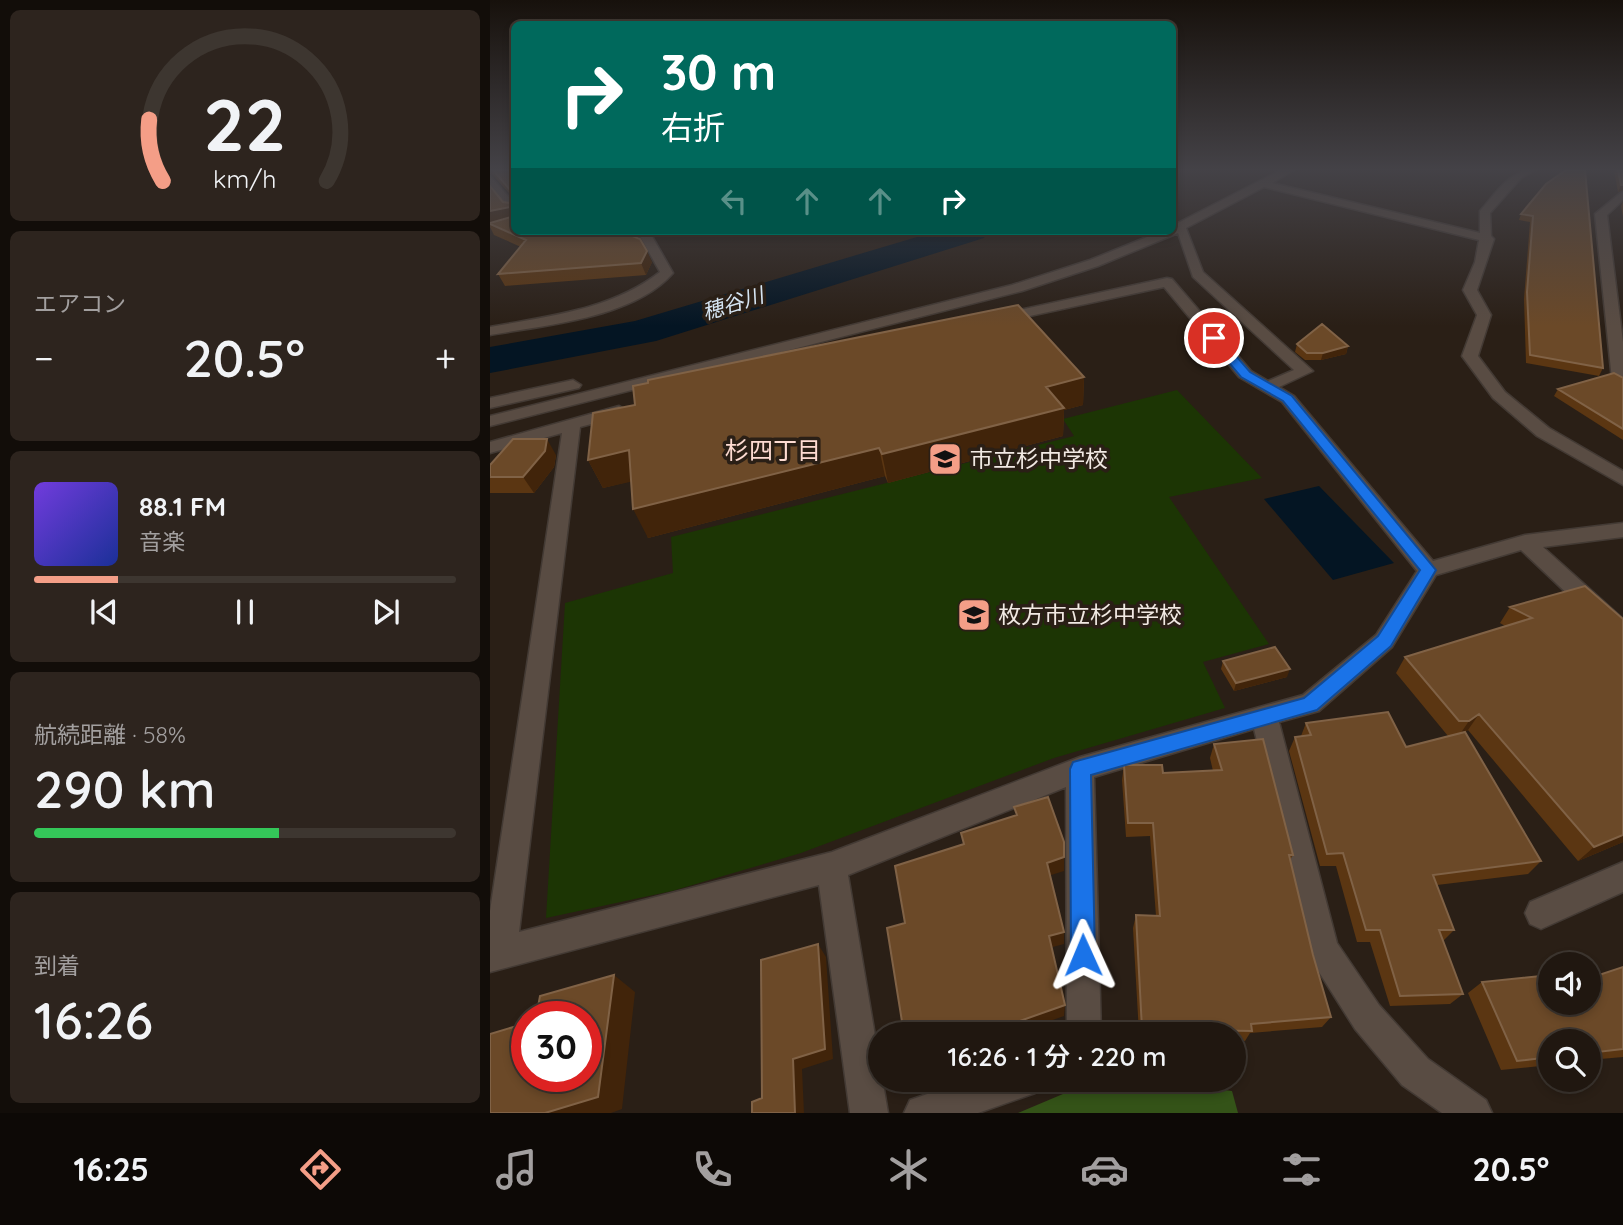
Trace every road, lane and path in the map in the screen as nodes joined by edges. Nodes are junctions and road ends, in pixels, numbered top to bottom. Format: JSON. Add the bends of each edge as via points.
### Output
{"nodes":[{"id":1,"x":1418,"y":222,"type":"edge"},
{"id":2,"x":1485,"y":222,"type":"edge"},
{"id":3,"x":1608,"y":222,"type":"edge"},
{"id":4,"x":1176,"y":230,"type":"edge"},
{"id":5,"x":645,"y":235,"type":"edge"},
{"id":6,"x":1162,"y":235,"type":"edge"},
{"id":7,"x":1488,"y":239,"type":"junction"},
{"id":8,"x":896,"y":317,"type":"junction"},
{"id":9,"x":978,"y":323,"type":"edge"},
{"id":10,"x":490,"y":331,"type":"edge"},
{"id":11,"x":1623,"y":381,"type":"edge"},
{"id":12,"x":1266,"y":387,"type":"junction"},
{"id":13,"x":490,"y":403,"type":"edge"},
{"id":14,"x":633,"y":407,"type":"edge"},
{"id":15,"x":490,"y":421,"type":"edge"},
{"id":16,"x":572,"y":426,"type":"junction"},
{"id":17,"x":490,"y":432,"type":"edge"},
{"id":18,"x":490,"y":448,"type":"edge"},
{"id":19,"x":1623,"y":479,"type":"edge"},
{"id":20,"x":1623,"y":530,"type":"edge"},
{"id":21,"x":1525,"y":542,"type":"junction"},
{"id":22,"x":1428,"y":570,"type":"junction"},
{"id":23,"x":1623,"y":633,"type":"edge"},
{"id":24,"x":1264,"y":715,"type":"junction"},
{"id":25,"x":1080,"y":769,"type":"junction"},
{"id":26,"x":832,"y":867,"type":"junction"},
{"id":27,"x":1623,"y":877,"type":"edge"},
{"id":28,"x":1541,"y":913,"type":"dead end"},
{"id":29,"x":495,"y":954,"type":"edge"},
{"id":30,"x":1084,"y":1022,"type":"edge"},
{"id":31,"x":986,"y":1092,"type":"edge"},
{"id":32,"x":869,"y":1113,"type":"edge"},
{"id":33,"x":923,"y":1113,"type":"edge"},
{"id":34,"x":1473,"y":1113,"type":"edge"}],
"edges":[{"from":1,"to":7,"type":"street"},
{"from":2,"to":7,"type":"street"},
{"from":3,"to":11,"type":"street"},
{"from":4,"to":12,"type":"street","via":[[1187,235],[1190,260],[1198,274],[1305,371]]},
{"from":5,"to":10,"type":"street","via":[[667,273],[653,287],[582,312]]},
{"from":6,"to":8,"type":"street","via":[[1062,274]]},
{"from":7,"to":19,"type":"street","via":[[1471,290],[1484,315],[1470,356],[1499,395],[1543,432]]},
{"from":8,"to":13,"type":"street","via":[[743,345]]},
{"from":8,"to":15,"type":"street"},
{"from":8,"to":17,"type":"street","via":[[760,362]]},
{"from":9,"to":12,"type":"street","via":[[1167,282],[1245,374]]},
{"from":12,"to":22,"type":"street","via":[[1287,399]]},
{"from":14,"to":16,"type":"street"},
{"from":16,"to":18,"type":"street"},
{"from":16,"to":29,"type":"street"},
{"from":20,"to":21,"type":"street"},
{"from":21,"to":22,"type":"street"},
{"from":21,"to":23,"type":"street"},
{"from":22,"to":24,"type":"street","via":[[1384,641],[1310,704]]},
{"from":24,"to":25,"type":"street"},
{"from":24,"to":34,"type":"street","via":[[1323,950],[1367,1017],[1415,1072]]},
{"from":25,"to":26,"type":"street"},
{"from":25,"to":30,"type":"street"},
{"from":26,"to":29,"type":"street"},
{"from":26,"to":32,"type":"street"},
{"from":27,"to":28,"type":"street"},
{"from":31,"to":33,"type":"street"}]}
